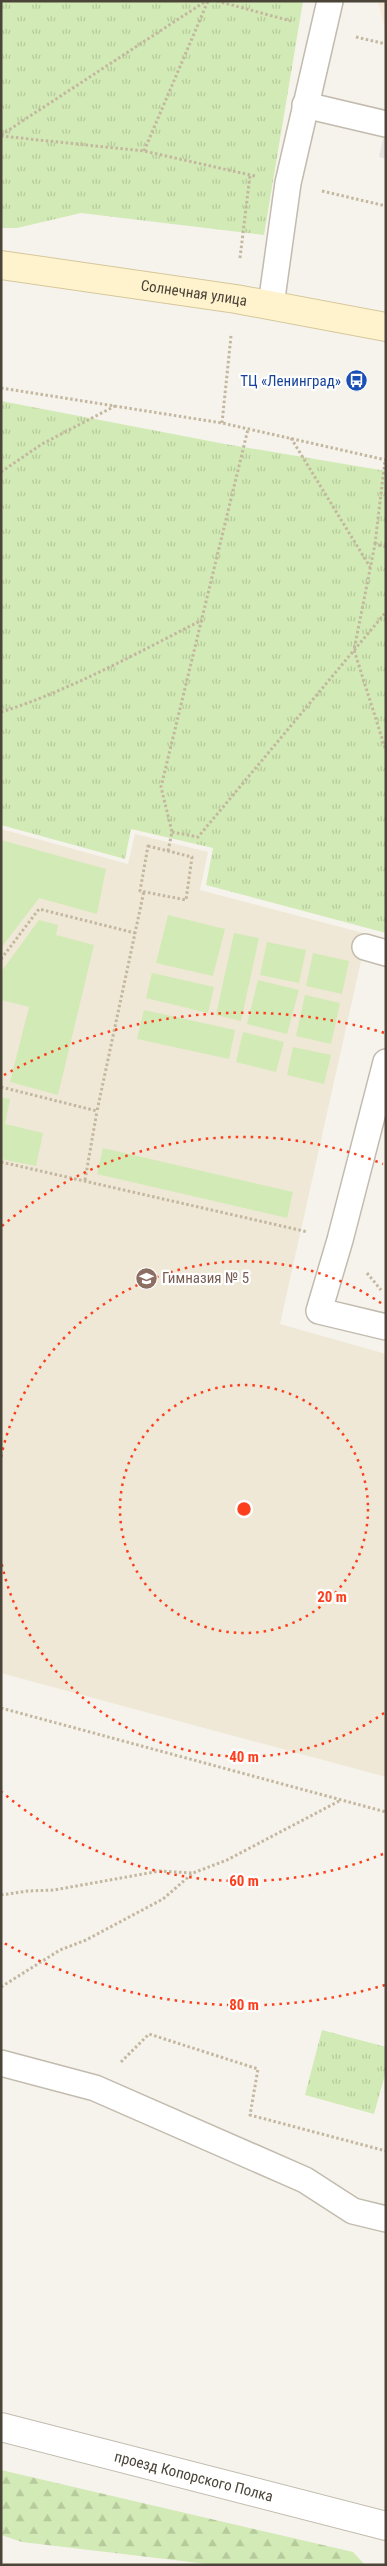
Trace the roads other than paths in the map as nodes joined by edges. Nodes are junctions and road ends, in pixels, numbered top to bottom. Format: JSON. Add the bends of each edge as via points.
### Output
{"nodes":[{"id":1,"x":330,"y":1,"type":"edge"},
{"id":2,"x":305,"y":105,"type":"junction"},
{"id":3,"x":386,"y":124,"type":"edge"},
{"id":4,"x":1,"y":266,"type":"edge"},
{"id":5,"x":271,"y":306,"type":"junction"},
{"id":6,"x":386,"y":327,"type":"edge"},
{"id":7,"x":386,"y":1062,"type":"edge"},
{"id":8,"x":386,"y":1327,"type":"edge"},
{"id":9,"x":1,"y":2063,"type":"edge"},
{"id":10,"x":386,"y":2219,"type":"edge"},
{"id":11,"x":1,"y":2427,"type":"edge"},
{"id":12,"x":386,"y":2526,"type":"edge"}],
"edges":[{"from":1,"to":2,"type":"lane"},
{"from":2,"to":3,"type":"lane"},
{"from":2,"to":5,"type":"lane","via":[[288,183]]},
{"from":4,"to":5,"type":"street","name":"Солнечная улица"},
{"from":5,"to":6,"type":"street","name":"Солнечная улица"},
{"from":7,"to":8,"type":"lane","via":[[340,1240],[318,1311]]},
{"from":9,"to":10,"type":"lane","via":[[95,2088],[305,2180],[352,2211]]},
{"from":11,"to":12,"type":"street","name":"проезд Копорского Полка"}]}
